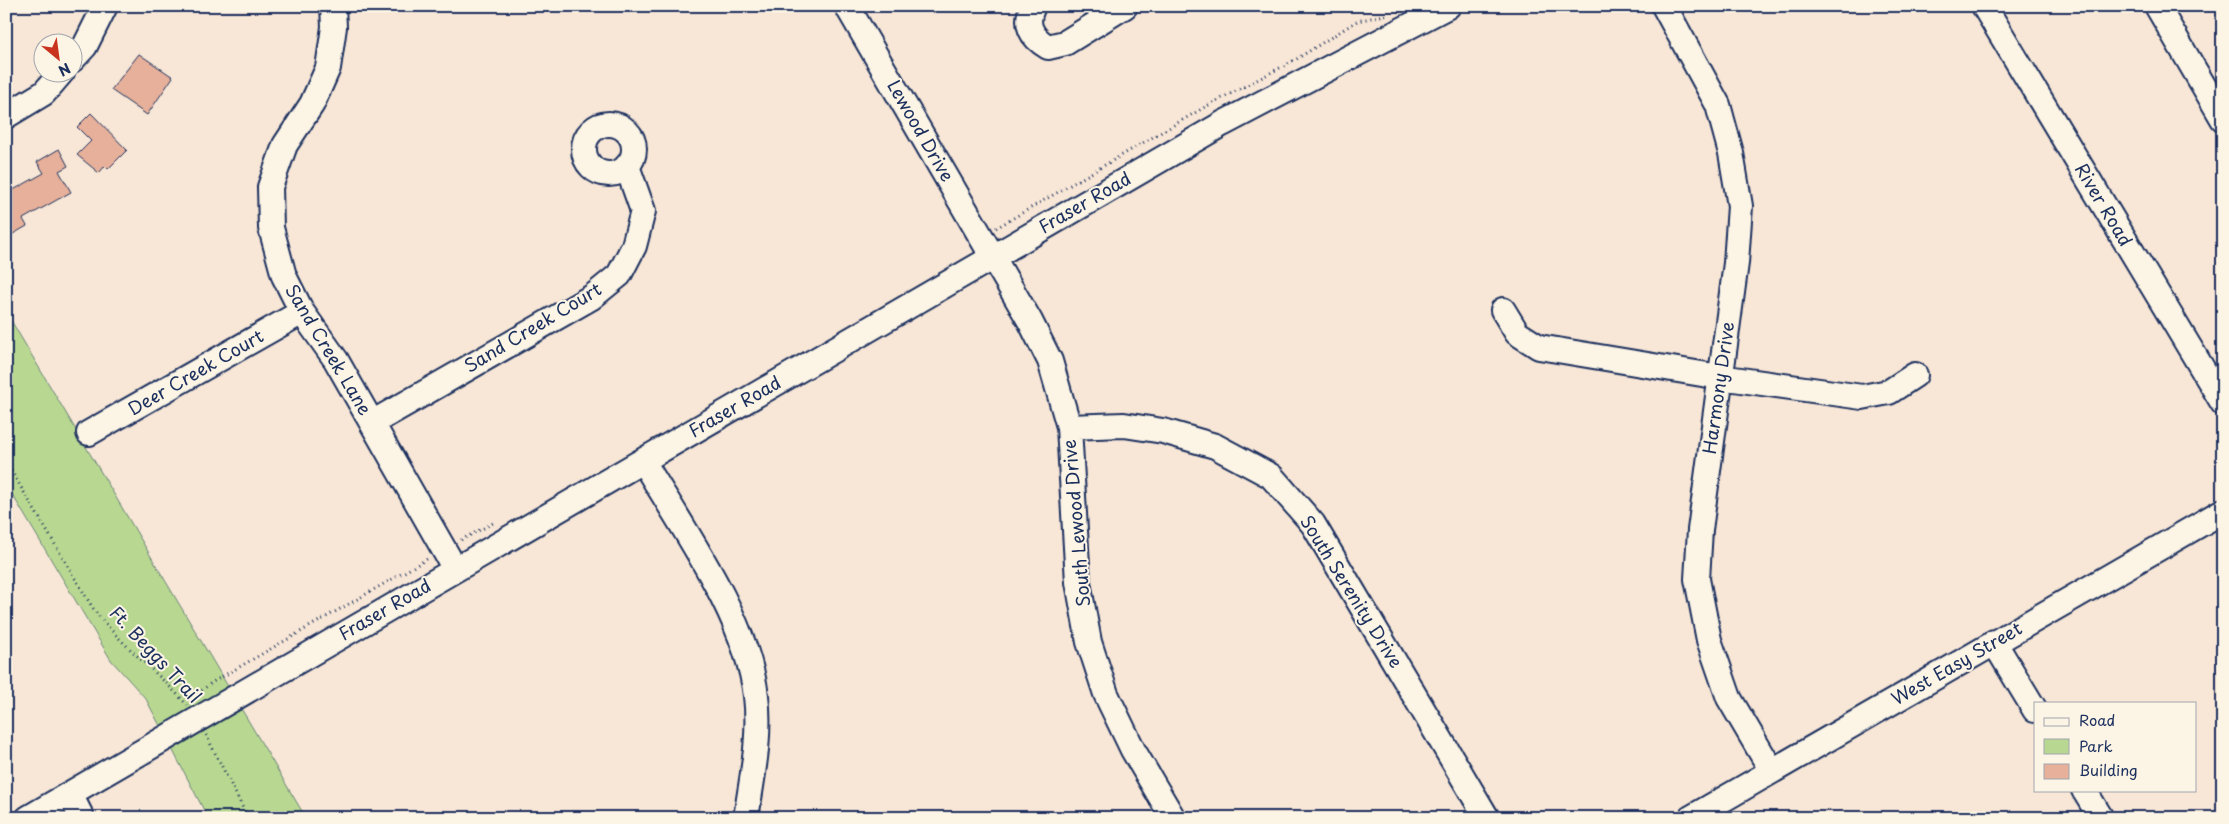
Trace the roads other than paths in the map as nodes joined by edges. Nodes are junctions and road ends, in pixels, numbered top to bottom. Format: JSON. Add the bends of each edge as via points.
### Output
{"nodes":[{"id":1,"x":106,"y":6,"type":"edge"},
{"id":2,"x":334,"y":6,"type":"edge"},
{"id":3,"x":847,"y":6,"type":"edge"},
{"id":4,"x":1034,"y":6,"type":"edge"},
{"id":5,"x":1125,"y":6,"type":"edge"},
{"id":6,"x":1664,"y":6,"type":"edge"},
{"id":7,"x":1984,"y":6,"type":"edge"},
{"id":8,"x":2157,"y":6,"type":"edge"},
{"id":9,"x":1447,"y":7,"type":"edge"},
{"id":10,"x":82,"y":49,"type":"edge"},
{"id":11,"x":53,"y":82,"type":"edge"},
{"id":12,"x":6,"y":116,"type":"edge"},
{"id":13,"x":2223,"y":119,"type":"edge"},
{"id":14,"x":626,"y":166,"type":"dead end"},
{"id":15,"x":993,"y":256,"type":"junction"},
{"id":16,"x":1503,"y":310,"type":"dead end"},
{"id":17,"x":302,"y":312,"type":"junction"},
{"id":18,"x":1915,"y":376,"type":"dead end"},
{"id":19,"x":1720,"y":377,"type":"junction"},
{"id":20,"x":2223,"y":403,"type":"edge"},
{"id":21,"x":372,"y":423,"type":"junction"},
{"id":22,"x":1069,"y":427,"type":"junction"},
{"id":23,"x":90,"y":433,"type":"dead end"},
{"id":24,"x":644,"y":461,"type":"junction"},
{"id":25,"x":2223,"y":511,"type":"edge"},
{"id":26,"x":455,"y":569,"type":"junction"},
{"id":27,"x":1994,"y":642,"type":"junction"},
{"id":28,"x":2034,"y":708,"type":"edge"},
{"id":29,"x":1772,"y":771,"type":"junction"},
{"id":30,"x":2085,"y":792,"type":"edge"},
{"id":31,"x":70,"y":794,"type":"junction"},
{"id":32,"x":28,"y":818,"type":"edge"},
{"id":33,"x":82,"y":818,"type":"edge"},
{"id":34,"x":746,"y":818,"type":"edge"},
{"id":35,"x":1173,"y":818,"type":"edge"},
{"id":36,"x":1487,"y":818,"type":"edge"},
{"id":37,"x":1691,"y":818,"type":"edge"},
{"id":38,"x":2101,"y":818,"type":"edge"}],
"edges":[{"from":1,"to":10,"type":"street"},
{"from":2,"to":17,"type":"street","name":"Sand Creek Lane","via":[[328,68],[312,104],[285,145],[270,187],[271,228],[284,276]]},
{"from":3,"to":15,"type":"street","name":"Lewood Drive"},
{"from":4,"to":5,"type":"street","via":[[1029,16],[1029,27],[1036,39],[1048,46],[1065,43]]},
{"from":6,"to":19,"type":"street","name":"Harmony Drive","via":[[1718,105],[1740,206],[1736,263]]},
{"from":7,"to":20,"type":"street","name":"River Road"},
{"from":8,"to":13,"type":"street"},
{"from":9,"to":15,"type":"street","name":"Fraser Road","via":[[1222,124]]},
{"from":11,"to":12,"type":"street","via":[[44,93]]},
{"from":14,"to":21,"type":"street","name":"Sand Creek Court","via":[[643,211],[634,246],[618,275],[592,297]]},
{"from":15,"to":22,"type":"street","name":"South Lewood Drive","via":[[1050,361]]},
{"from":15,"to":24,"type":"street","name":"Fraser Road"},
{"from":16,"to":19,"type":"street","via":[[1517,333],[1539,347]]},
{"from":17,"to":21,"type":"street","name":"Sand Creek Lane","via":[[336,360]]},
{"from":17,"to":23,"type":"street","name":"Deer Creek Court"},
{"from":18,"to":19,"type":"street","via":[[1889,392],[1862,397]]},
{"from":19,"to":29,"type":"street","name":"Harmony Drive","via":[[1700,530],[1697,580],[1709,640],[1730,698]]},
{"from":21,"to":26,"type":"street","name":"Sand Creek Lane"},
{"from":22,"to":35,"type":"street","name":"South Lewood Drive","via":[[1078,582],[1089,642],[1106,694],[1133,750]]},
{"from":22,"to":36,"type":"street","name":"South Serenity Drive","via":[[1124,425],[1163,431],[1214,446],[1271,476],[1313,524]]},
{"from":24,"to":26,"type":"street","name":"Fraser Road"},
{"from":24,"to":34,"type":"street","via":[[730,610],[746,652],[756,696],[757,745]]},
{"from":25,"to":27,"type":"street","name":"West Easy Street"},
{"from":26,"to":31,"type":"street","name":"Fraser Road"},
{"from":27,"to":28,"type":"street"},
{"from":27,"to":29,"type":"street","name":"West Easy Street"},
{"from":29,"to":37,"type":"street","name":"West Easy Street"},
{"from":30,"to":38,"type":"street"},
{"from":31,"to":32,"type":"street","name":"Fraser Road"},
{"from":31,"to":33,"type":"street"}]}
